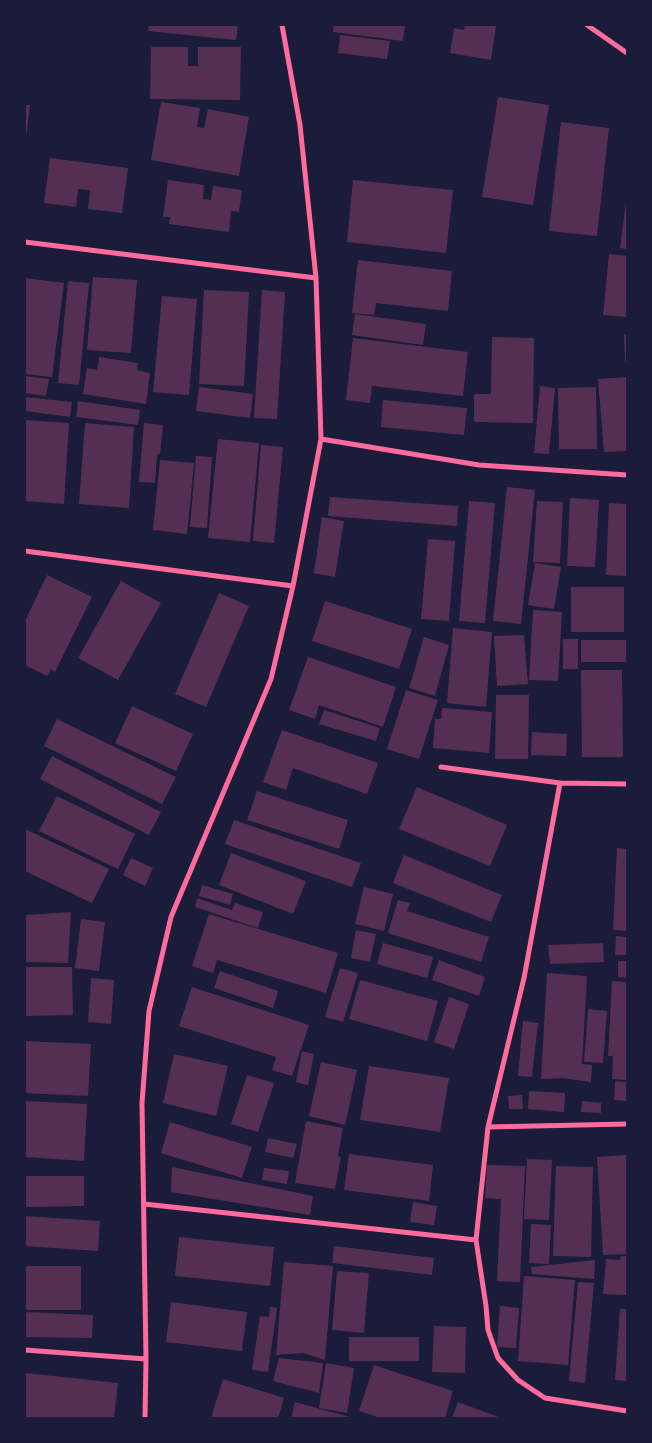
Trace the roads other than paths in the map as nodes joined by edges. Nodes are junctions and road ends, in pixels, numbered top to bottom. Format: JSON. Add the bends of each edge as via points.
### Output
{"nodes":[{"id":1,"x":282,"y":25,"type":"edge"},
{"id":2,"x":587,"y":25,"type":"edge"},
{"id":3,"x":627,"y":53,"type":"edge"},
{"id":4,"x":25,"y":242,"type":"edge"},
{"id":5,"x":316,"y":278,"type":"junction"},
{"id":6,"x":321,"y":439,"type":"junction"},
{"id":7,"x":627,"y":475,"type":"edge"},
{"id":8,"x":25,"y":551,"type":"edge"},
{"id":9,"x":293,"y":586,"type":"junction"},
{"id":10,"x":440,"y":768,"type":"dead end"},
{"id":11,"x":560,"y":783,"type":"junction"},
{"id":12,"x":627,"y":784,"type":"edge"},
{"id":13,"x":627,"y":1124,"type":"edge"},
{"id":14,"x":488,"y":1127,"type":"junction"},
{"id":15,"x":144,"y":1204,"type":"junction"},
{"id":16,"x":476,"y":1240,"type":"junction"},
{"id":17,"x":25,"y":1350,"type":"edge"},
{"id":18,"x":146,"y":1359,"type":"junction"},
{"id":19,"x":627,"y":1411,"type":"edge"},
{"id":20,"x":145,"y":1418,"type":"edge"}],
"edges":[{"from":1,"to":5,"type":"street","via":[[300,124]]},
{"from":2,"to":3,"type":"street"},
{"from":4,"to":5,"type":"street"},
{"from":5,"to":6,"type":"street"},
{"from":6,"to":7,"type":"street","via":[[479,465]]},
{"from":6,"to":9,"type":"street"},
{"from":8,"to":9,"type":"street"},
{"from":9,"to":15,"type":"street","via":[[271,679],[171,917],[149,1011],[142,1103]]},
{"from":10,"to":11,"type":"street"},
{"from":11,"to":12,"type":"street"},
{"from":11,"to":14,"type":"street","via":[[524,978]]},
{"from":13,"to":14,"type":"street"},
{"from":14,"to":16,"type":"street"},
{"from":15,"to":16,"type":"street"},
{"from":15,"to":18,"type":"street"},
{"from":16,"to":19,"type":"street","via":[[488,1330],[498,1358],[518,1380],[545,1398]]},
{"from":17,"to":18,"type":"street"},
{"from":18,"to":20,"type":"street"}]}
